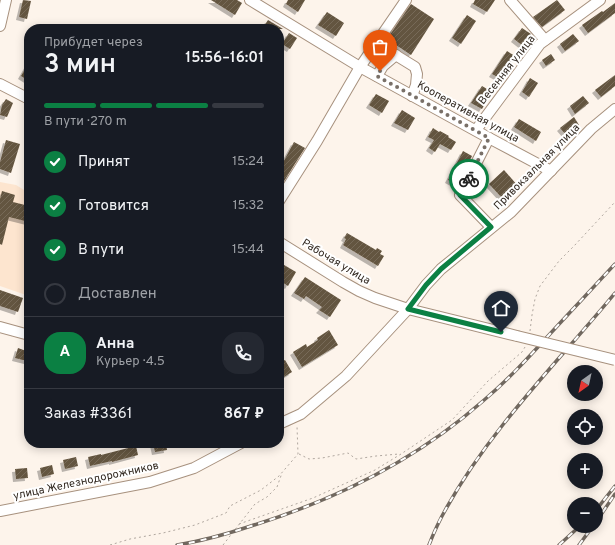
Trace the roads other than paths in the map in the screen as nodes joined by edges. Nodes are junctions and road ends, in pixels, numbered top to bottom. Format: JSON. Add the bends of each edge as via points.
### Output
{"nodes":[{"id":1,"x":6,"y":0,"type":"edge"},
{"id":2,"x":250,"y":0,"type":"edge"},
{"id":3,"x":406,"y":0,"type":"edge"},
{"id":4,"x":510,"y":0,"type":"edge"},
{"id":5,"x":600,"y":0,"type":"edge"},
{"id":6,"x":0,"y":26,"type":"edge"},
{"id":7,"x":545,"y":40,"type":"junction"},
{"id":8,"x":376,"y":43,"type":"junction"},
{"id":9,"x":396,"y":55,"type":"junction"},
{"id":10,"x":360,"y":67,"type":"junction"},
{"id":11,"x":377,"y":76,"type":"junction"},
{"id":12,"x":0,"y":86,"type":"edge"},
{"id":13,"x":412,"y":96,"type":"junction"},
{"id":14,"x":24,"y":97,"type":"edge"},
{"id":15,"x":615,"y":109,"type":"edge"},
{"id":16,"x":476,"y":130,"type":"junction"},
{"id":17,"x":489,"y":138,"type":"junction"},
{"id":18,"x":551,"y":171,"type":"junction"},
{"id":19,"x":284,"y":193,"type":"edge"},
{"id":20,"x":491,"y":227,"type":"junction"},
{"id":21,"x":284,"y":245,"type":"edge"},
{"id":22,"x":408,"y":309,"type":"junction"},
{"id":23,"x":0,"y":327,"type":"edge"},
{"id":24,"x":24,"y":334,"type":"edge"},
{"id":25,"x":615,"y":360,"type":"edge"},
{"id":26,"x":284,"y":422,"type":"edge"},
{"id":27,"x":232,"y":448,"type":"edge"},
{"id":28,"x":0,"y":511,"type":"edge"}],
"edges":[{"from":1,"to":6,"type":"street"},
{"from":2,"to":10,"type":"street","name":"Кооперативная улица"},
{"from":3,"to":8,"type":"street"},
{"from":4,"to":7,"type":"street"},
{"from":5,"to":7,"type":"street","name":"Весенняя улица"},
{"from":7,"to":16,"type":"street","name":"Весенняя улица"},
{"from":8,"to":9,"type":"street"},
{"from":8,"to":10,"type":"street"},
{"from":9,"to":11,"type":"street","via":[[383,66]]},
{"from":9,"to":13,"type":"street","via":[[414,66],[417,74]]},
{"from":10,"to":11,"type":"street","name":"Кооперативная улица"},
{"from":10,"to":19,"type":"street"},
{"from":11,"to":13,"type":"street","name":"Кооперативная улица"},
{"from":12,"to":14,"type":"street"},
{"from":13,"to":16,"type":"street","name":"Кооперативная улица"},
{"from":15,"to":18,"type":"street","name":"Привокзальная улица","via":[[590,129]]},
{"from":16,"to":17,"type":"street","name":"Кооперативная улица"},
{"from":17,"to":18,"type":"street","name":"Кооперативная улица"},
{"from":17,"to":20,"type":"street","via":[[460,195]]},
{"from":18,"to":20,"type":"street","name":"Привокзальная улица","via":[[511,212]]},
{"from":20,"to":22,"type":"street","name":"Привокзальная улица","via":[[441,269]]},
{"from":21,"to":22,"type":"street","name":"Рабочая улица","via":[[359,291]]},
{"from":22,"to":25,"type":"street","name":"Рабочая улица","bridge":true},
{"from":22,"to":26,"type":"street","name":"Привокзальная улица","via":[[346,376],[301,414]]},
{"from":23,"to":24,"type":"street"},
{"from":27,"to":28,"type":"street","name":"улица Железнодорожников","via":[[194,468],[150,482]]}]}
